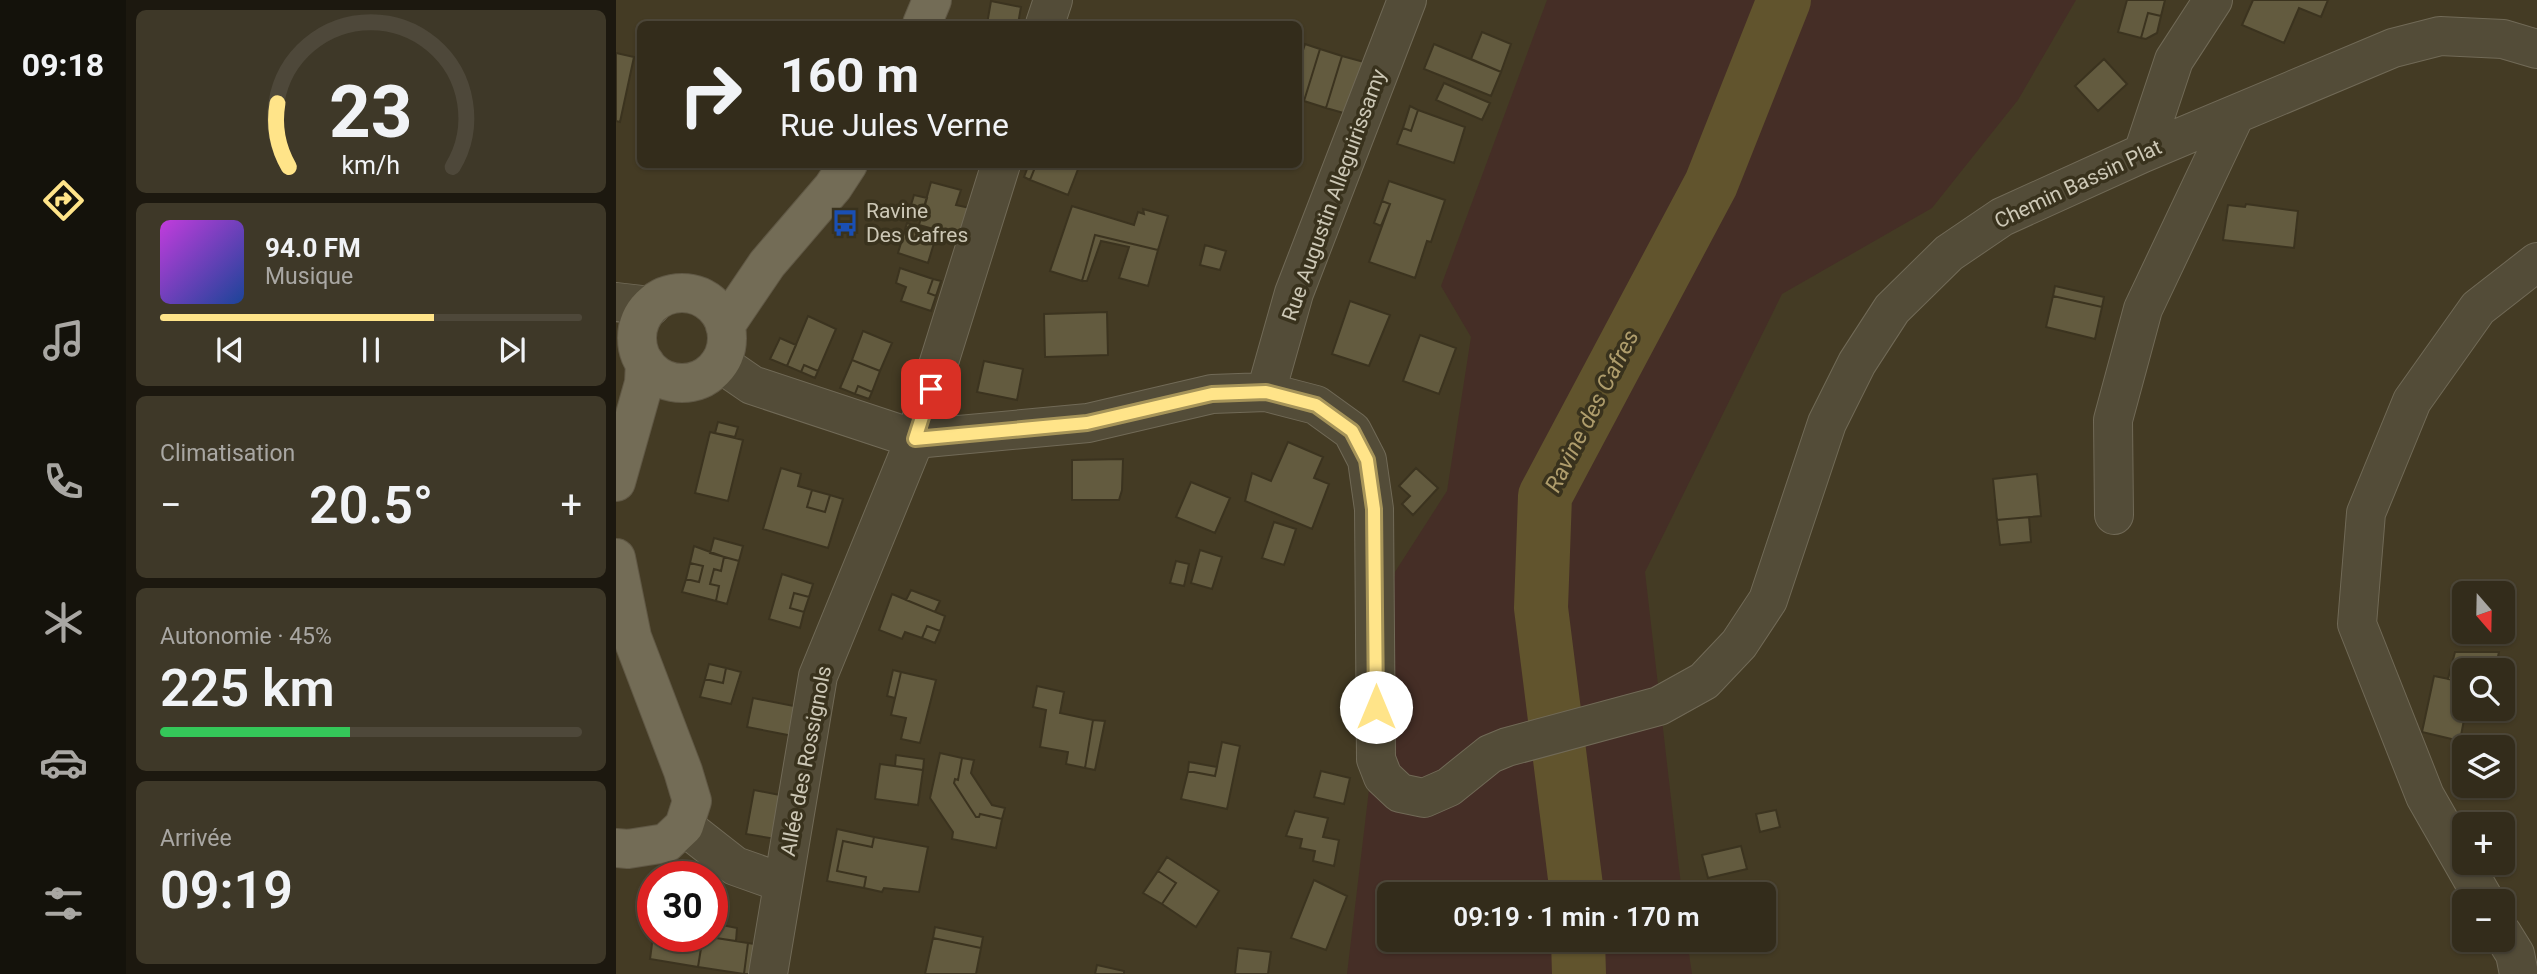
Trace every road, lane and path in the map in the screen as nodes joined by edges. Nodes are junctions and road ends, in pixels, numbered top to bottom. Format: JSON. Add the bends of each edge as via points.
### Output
{"nodes":[{"id":1,"x":932,"y":0,"type":"edge"},
{"id":2,"x":1053,"y":0,"type":"edge"},
{"id":3,"x":1407,"y":0,"type":"edge"},
{"id":4,"x":2213,"y":0,"type":"edge"},
{"id":5,"x":923,"y":21,"type":"edge"},
{"id":6,"x":1046,"y":21,"type":"edge"},
{"id":7,"x":2537,"y":49,"type":"edge"},
{"id":8,"x":2235,"y":115,"type":"junction"},
{"id":9,"x":2143,"y":152,"type":"junction"},
{"id":10,"x":845,"y":168,"type":"edge"},
{"id":11,"x":1000,"y":168,"type":"edge"},
{"id":12,"x":2537,"y":262,"type":"edge"},
{"id":13,"x":714,"y":312,"type":"junction"},
{"id":14,"x":633,"y":324,"type":"edge"},
{"id":15,"x":720,"y":363,"type":"junction"},
{"id":16,"x":681,"y":383,"type":"junction"},
{"id":17,"x":1266,"y":392,"type":"junction"},
{"id":18,"x":634,"y":423,"type":"junction"},
{"id":19,"x":915,"y":439,"type":"junction"},
{"id":20,"x":616,"y":482,"type":"edge"},
{"id":21,"x":2114,"y":515,"type":"dead end"},
{"id":22,"x":616,"y":558,"type":"edge"},
{"id":23,"x":684,"y":826,"type":"junction"},
{"id":24,"x":616,"y":848,"type":"edge"},
{"id":25,"x":783,"y":883,"type":"junction"},
{"id":26,"x":2478,"y":889,"type":"edge"},
{"id":27,"x":2514,"y":952,"type":"edge"},
{"id":28,"x":768,"y":974,"type":"edge"},
{"id":29,"x":2519,"y":974,"type":"edge"}],
"edges":[{"from":1,"to":5,"type":"main road"},
{"from":2,"to":6,"type":"street"},
{"from":3,"to":17,"type":"street","name":"Rue Augustin Alleguirissamy","via":[[1294,293]]},
{"from":4,"to":9,"type":"street","via":[[2175,60]]},
{"from":7,"to":8,"type":"street","name":"Chemin Bassin Plat","via":[[2503,39],[2441,36],[2393,48]]},
{"from":8,"to":9,"type":"street","name":"Chemin Bassin Plat"},
{"from":8,"to":21,"type":"street","via":[[2143,309],[2113,420]]},
{"from":9,"to":17,"type":"street","name":"Chemin Bassin Plat","via":[[2002,216],[1950,254],[1892,309],[1857,363],[1827,423],[1768,600],[1739,645],[1704,681],[1659,706],[1490,754],[1449,787],[1424,798],[1400,793],[1383,777],[1376,759],[1374,509],[1367,460],[1352,431],[1316,405]]},
{"from":10,"to":13,"type":"main road","via":[[767,264],[739,281]]},
{"from":11,"to":19,"type":"street","name":"Allée des Rossignols"},
{"from":12,"to":26,"type":"street","via":[[2478,308],[2412,401],[2366,513],[2357,624],[2425,796]]},
{"from":13,"to":14,"type":"main road","via":[[688,293],[672,294]]},
{"from":13,"to":15,"type":"main road","via":[[728,334]]},
{"from":14,"to":16,"type":"main road","via":[[654,373]]},
{"from":14,"to":18,"type":"main road","via":[[644,383]]},
{"from":15,"to":16,"type":"main road","via":[[709,374]]},
{"from":15,"to":19,"type":"street","via":[[752,385]]},
{"from":16,"to":18,"type":"main road"},
{"from":17,"to":19,"type":"street","name":"Chemin Bassin Plat","via":[[1212,394],[1087,423]]},
{"from":18,"to":20,"type":"main road"},
{"from":19,"to":25,"type":"street","name":"Allée des Rossignols","via":[[818,676]]},
{"from":22,"to":23,"type":"main road","via":[[632,637],[692,801]]},
{"from":23,"to":24,"type":"main road","via":[[666,844]]},
{"from":23,"to":25,"type":"street","via":[[735,866]]},
{"from":25,"to":28,"type":"street","name":"Allée des Rossignols"},
{"from":27,"to":29,"type":"street"}]}
